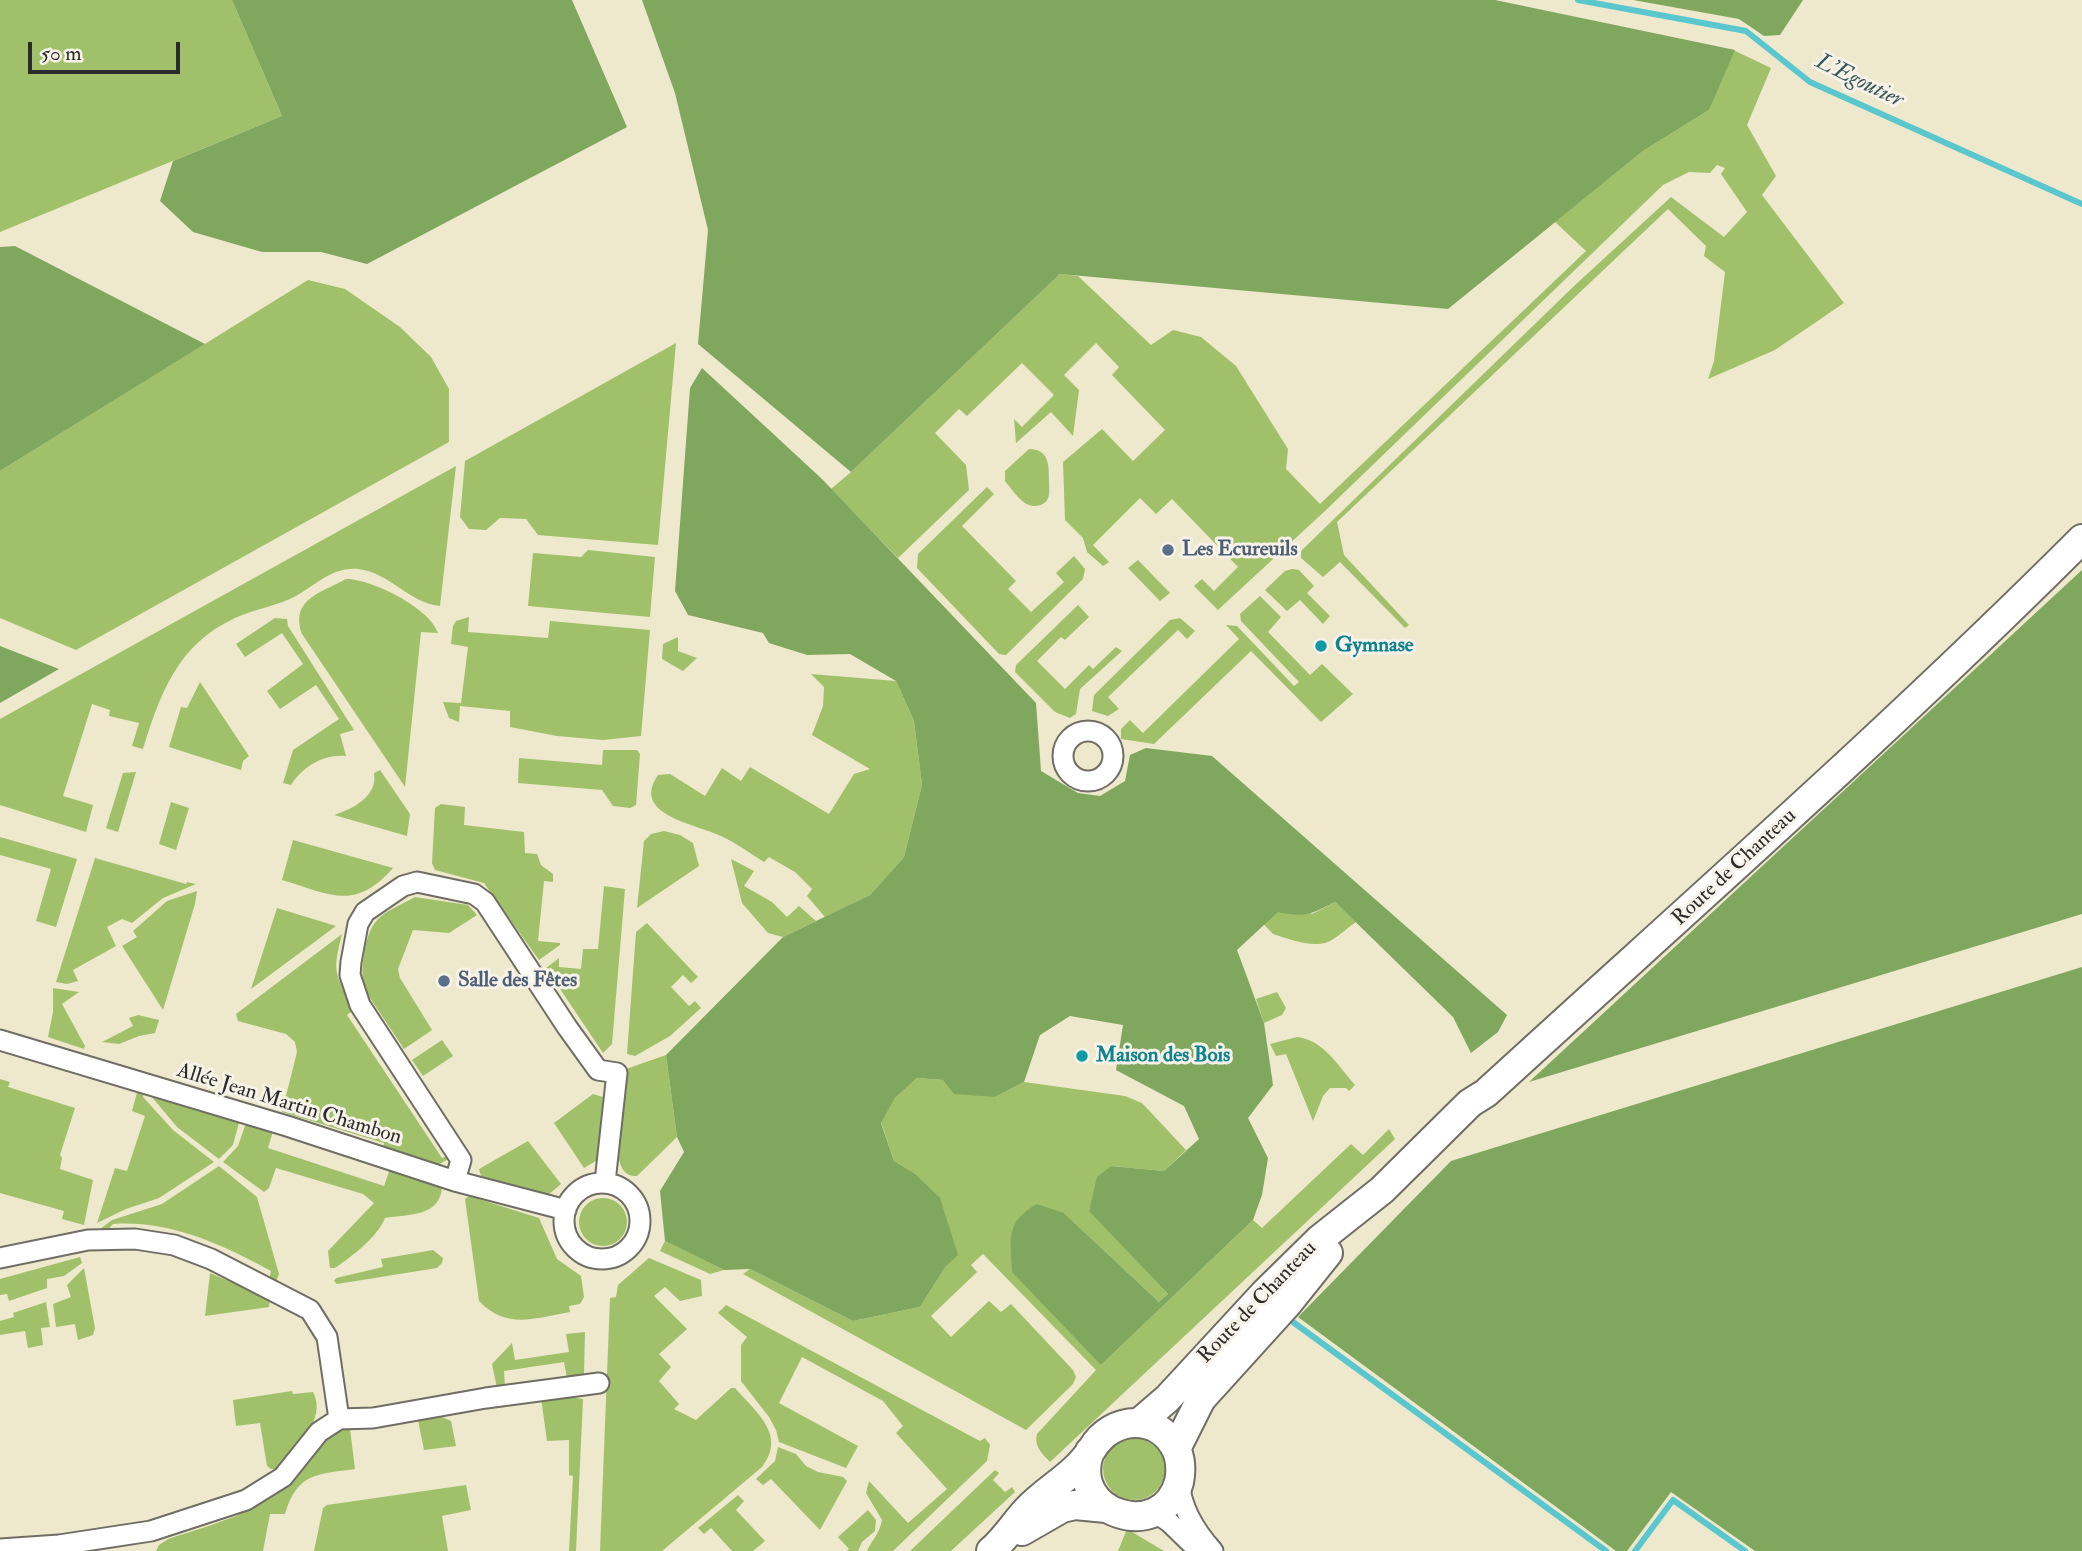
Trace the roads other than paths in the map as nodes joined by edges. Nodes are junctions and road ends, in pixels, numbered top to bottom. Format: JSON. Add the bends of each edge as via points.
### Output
{"nodes":[{"id":1,"x":2082,"y":539,"type":"edge"},
{"id":2,"x":0,"y":1040,"type":"edge"},
{"id":3,"x":454,"y":1181,"type":"junction"},
{"id":4,"x":605,"y":1182,"type":"junction"},
{"id":5,"x":1382,"y":1189,"type":"junction"},
{"id":6,"x":566,"y":1210,"type":"junction"},
{"id":7,"x":0,"y":1258,"type":"edge"},
{"id":8,"x":599,"y":1383,"type":"dead end"},
{"id":9,"x":339,"y":1419,"type":"junction"},
{"id":10,"x":1139,"y":1423,"type":"junction"},
{"id":11,"x":1176,"y":1449,"type":"junction"},
{"id":12,"x":1090,"y":1451,"type":"junction"},
{"id":13,"x":1179,"y":1481,"type":"junction"},
{"id":14,"x":1105,"y":1508,"type":"junction"},
{"id":15,"x":1153,"y":1512,"type":"junction"},
{"id":16,"x":996,"y":1547,"type":"edge"},
{"id":17,"x":0,"y":1549,"type":"edge"},
{"id":18,"x":1199,"y":1551,"type":"edge"},
{"id":19,"x":1213,"y":1551,"type":"edge"}],
"edges":[{"from":1,"to":5,"type":"main road","name":"Route de Chanteau","via":[[1866,747],[1470,1103]]},
{"from":2,"to":3,"type":"street","name":"Allée Jean Martin Chambon"},
{"from":3,"to":4,"type":"street","via":[[461,1160],[360,1005],[350,975],[354,937],[365,912],[403,886],[417,882],[474,894],[485,902],[598,1070],[617,1073]]},
{"from":3,"to":6,"type":"street","name":"Allée Jean Martin Chambon"},
{"from":4,"to":6,"type":"street","via":[[581,1189]]},
{"from":4,"to":6,"type":"street","via":[[631,1195],[640,1215],[637,1237],[622,1253],[600,1259],[579,1251],[566,1232]]},
{"from":5,"to":10,"type":"main road","name":"Route de Chanteau","via":[[1320,1239]]},
{"from":5,"to":11,"type":"main road","name":"Route de Chanteau","via":[[1201,1399]]},
{"from":7,"to":9,"type":"street","via":[[88,1240],[154,1241],[211,1259],[310,1310],[327,1337]]},
{"from":8,"to":9,"type":"street","via":[[373,1418]]},
{"from":9,"to":17,"type":"street","via":[[319,1432],[283,1477],[246,1500],[151,1531]]},
{"from":10,"to":11,"type":"main road","via":[[1167,1436]]},
{"from":10,"to":12,"type":"main road","name":"Route de Chanteau","via":[[1109,1429]]},
{"from":11,"to":13,"type":"main road"},
{"from":12,"to":14,"type":"main road","via":[[1088,1485]]},
{"from":12,"to":16,"type":"main road","name":"Route de Chanteau","via":[[1078,1468],[1028,1509]]},
{"from":13,"to":15,"type":"main road","via":[[1170,1499]]},
{"from":13,"to":19,"type":"street","via":[[1184,1508]]},
{"from":14,"to":15,"type":"main road","name":"Route de Chanteau","via":[[1133,1517]]},
{"from":14,"to":16,"type":"main road","name":"Route de Chanteau","via":[[1062,1508]]},
{"from":15,"to":18,"type":"street"}]}
